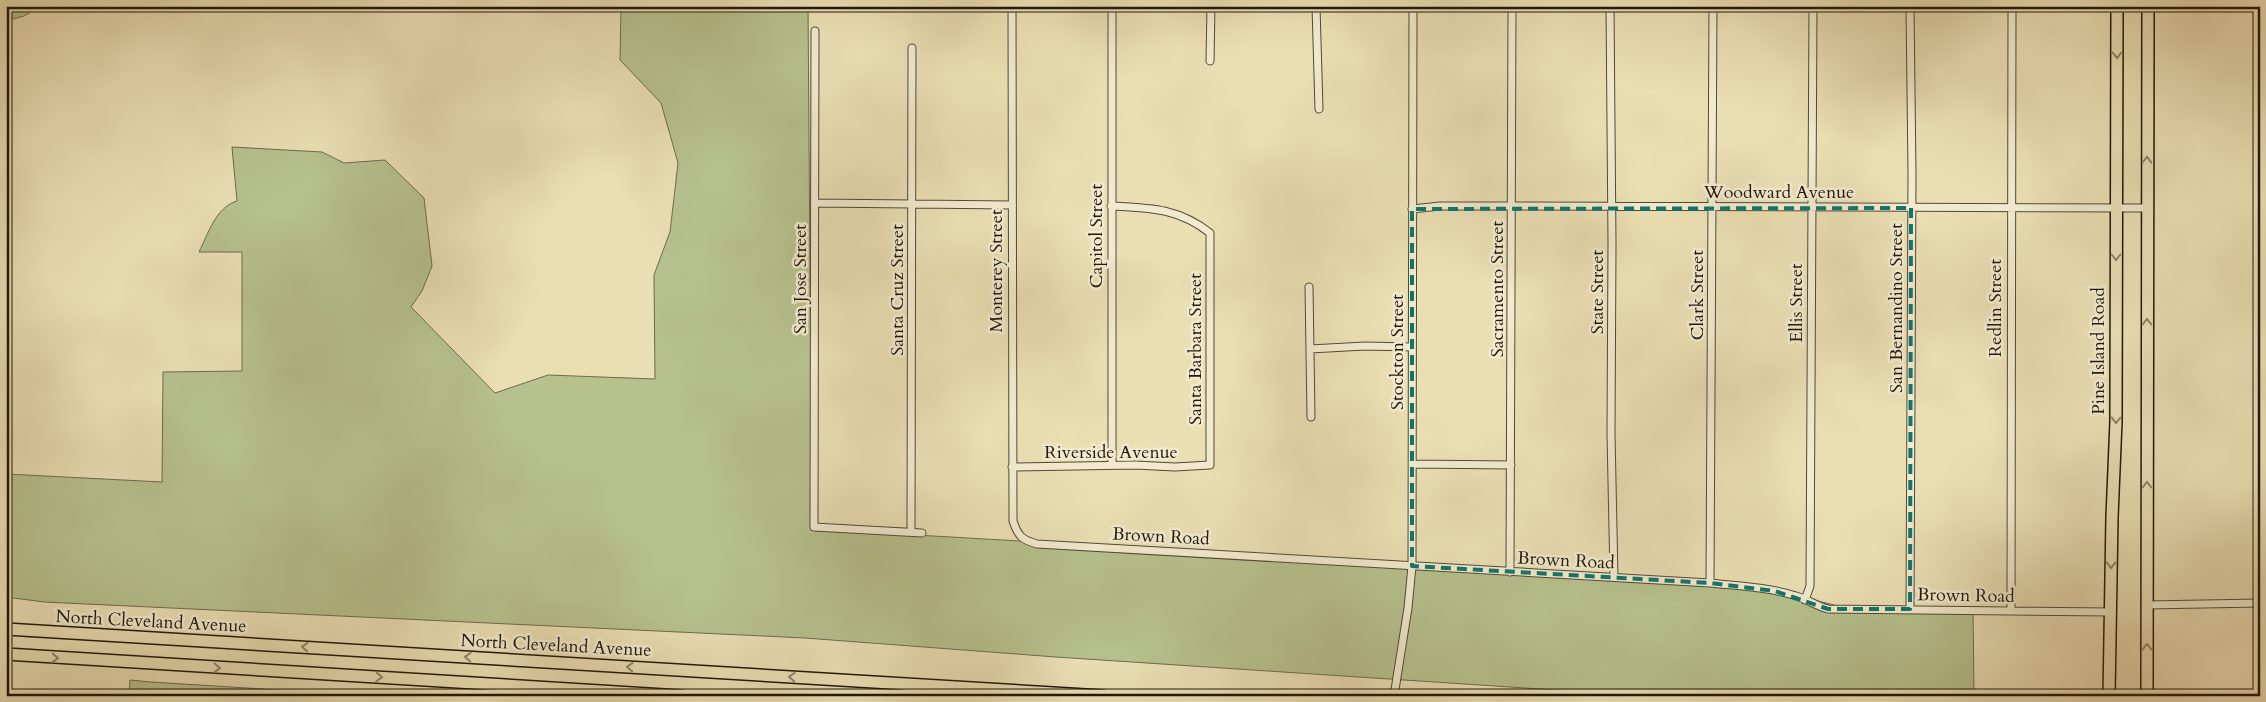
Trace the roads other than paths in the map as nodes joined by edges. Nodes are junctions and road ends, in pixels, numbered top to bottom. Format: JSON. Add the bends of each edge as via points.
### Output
{"nodes":[{"id":1,"x":1012,"y":6,"type":"edge"},
{"id":2,"x":1112,"y":6,"type":"edge"},
{"id":3,"x":1210,"y":6,"type":"edge"},
{"id":4,"x":1316,"y":6,"type":"edge"},
{"id":5,"x":1413,"y":6,"type":"edge"},
{"id":6,"x":1512,"y":6,"type":"edge"},
{"id":7,"x":1610,"y":6,"type":"edge"},
{"id":8,"x":1713,"y":6,"type":"edge"},
{"id":9,"x":1813,"y":6,"type":"edge"},
{"id":10,"x":1910,"y":6,"type":"edge"},
{"id":11,"x":2012,"y":6,"type":"edge"},
{"id":12,"x":2117,"y":6,"type":"edge"},
{"id":13,"x":2148,"y":6,"type":"edge"},
{"id":14,"x":816,"y":31,"type":"dead end"},
{"id":15,"x":912,"y":48,"type":"dead end"},
{"id":16,"x":1210,"y":61,"type":"dead end"},
{"id":17,"x":1319,"y":108,"type":"dead end"},
{"id":18,"x":815,"y":203,"type":"junction"},
{"id":19,"x":912,"y":205,"type":"junction"},
{"id":20,"x":1012,"y":205,"type":"junction"},
{"id":21,"x":1111,"y":206,"type":"junction"},
{"id":22,"x":1512,"y":206,"type":"junction"},
{"id":23,"x":1612,"y":206,"type":"junction"},
{"id":24,"x":1712,"y":207,"type":"junction"},
{"id":25,"x":1812,"y":207,"type":"junction"},
{"id":26,"x":2011,"y":207,"type":"junction"},
{"id":27,"x":1911,"y":208,"type":"junction"},
{"id":28,"x":2116,"y":208,"type":"junction"},
{"id":29,"x":2146,"y":208,"type":"junction"},
{"id":30,"x":1412,"y":209,"type":"junction"},
{"id":31,"x":1309,"y":287,"type":"dead end"},
{"id":32,"x":1412,"y":347,"type":"junction"},
{"id":33,"x":1310,"y":349,"type":"junction"},
{"id":34,"x":1311,"y":417,"type":"dead end"},
{"id":35,"x":1412,"y":464,"type":"junction"},
{"id":36,"x":1112,"y":465,"type":"junction"},
{"id":37,"x":1210,"y":465,"type":"joint"},
{"id":38,"x":1511,"y":465,"type":"junction"},
{"id":39,"x":1012,"y":468,"type":"junction"},
{"id":40,"x":911,"y":532,"type":"junction"},
{"id":41,"x":922,"y":533,"type":"dead end"},
{"id":42,"x":1018,"y":535,"type":"joint"},
{"id":43,"x":1412,"y":566,"type":"junction"},
{"id":44,"x":1510,"y":572,"type":"junction"},
{"id":45,"x":1614,"y":577,"type":"junction"},
{"id":46,"x":1710,"y":583,"type":"junction"},
{"id":47,"x":1805,"y":600,"type":"junction"},
{"id":48,"x":2260,"y":603,"type":"edge"},
{"id":49,"x":2147,"y":605,"type":"junction"},
{"id":50,"x":1910,"y":610,"type":"junction"},
{"id":51,"x":2011,"y":610,"type":"junction"},
{"id":52,"x":2111,"y":612,"type":"junction"},
{"id":53,"x":6,"y":629,"type":"edge"},
{"id":54,"x":6,"y":654,"type":"edge"},
{"id":55,"x":841,"y":680,"type":"junction"},
{"id":56,"x":681,"y":696,"type":"edge"},
{"id":57,"x":943,"y":696,"type":"edge"},
{"id":58,"x":1103,"y":696,"type":"edge"},
{"id":59,"x":1394,"y":696,"type":"edge"},
{"id":60,"x":2109,"y":696,"type":"edge"},
{"id":61,"x":2147,"y":696,"type":"edge"}],
"edges":[{"from":1,"to":20,"type":"street","name":"Monterey Street"},
{"from":2,"to":21,"type":"street","name":"Capitol Street"},
{"from":3,"to":16,"type":"street"},
{"from":4,"to":17,"type":"street"},
{"from":5,"to":30,"type":"street","name":"Stockton Street"},
{"from":6,"to":22,"type":"street","name":"Sacramento Street"},
{"from":7,"to":23,"type":"street","name":"State Street"},
{"from":8,"to":24,"type":"street","name":"Clark Street"},
{"from":9,"to":25,"type":"street","name":"Ellis Street"},
{"from":10,"to":27,"type":"street","name":"San Bernandino Street"},
{"from":11,"to":26,"type":"street","name":"Redlin Street"},
{"from":12,"to":28,"type":"main road","name":"Pine Island Road","one_way":true},
{"from":29,"to":13,"type":"main road","one_way":true},
{"from":14,"to":18,"type":"street","name":"San Jose Street"},
{"from":15,"to":19,"type":"street","name":"Santa Cruz Street"},
{"from":18,"to":19,"type":"street"},
{"from":18,"to":40,"type":"street","name":"San Jose Street","via":[[814,526]]},
{"from":19,"to":20,"type":"street"},
{"from":19,"to":40,"type":"street","name":"Santa Cruz Street"},
{"from":20,"to":39,"type":"street","name":"Monterey Street"},
{"from":21,"to":36,"type":"street","name":"Capitol Street"},
{"from":21,"to":37,"type":"street","name":"Santa Barbara Street","via":[[1161,209],[1198,223],[1210,233]]},
{"from":22,"to":23,"type":"street","name":"Woodward Avenue"},
{"from":22,"to":30,"type":"street","name":"Woodward Avenue"},
{"from":22,"to":38,"type":"street","name":"Sacramento Street"},
{"from":23,"to":24,"type":"street","name":"Woodward Avenue"},
{"from":23,"to":45,"type":"street","name":"State Street","via":[[1610,434]]},
{"from":24,"to":25,"type":"street","name":"Woodward Avenue"},
{"from":24,"to":46,"type":"street","name":"Clark Street"},
{"from":25,"to":27,"type":"street","name":"Woodward Avenue"},
{"from":25,"to":47,"type":"street","name":"Ellis Street","via":[[1810,586]]},
{"from":26,"to":27,"type":"street","name":"Woodward Avenue"},
{"from":26,"to":28,"type":"street","name":"Woodward Avenue"},
{"from":26,"to":51,"type":"street","name":"Redlin Street"},
{"from":27,"to":50,"type":"street","name":"San Bernandino Street"},
{"from":28,"to":29,"type":"street","name":"Woodward Avenue"},
{"from":28,"to":52,"type":"main road","name":"Pine Island Road","one_way":true,"via":[[2116,421]]},
{"from":49,"to":29,"type":"main road","one_way":true},
{"from":30,"to":32,"type":"street","name":"Stockton Street"},
{"from":31,"to":33,"type":"street"},
{"from":32,"to":33,"type":"street"},
{"from":32,"to":35,"type":"street","name":"Stockton Street"},
{"from":33,"to":34,"type":"street"},
{"from":35,"to":38,"type":"street"},
{"from":35,"to":43,"type":"street","name":"Stockton Street"},
{"from":36,"to":37,"type":"street","name":"Riverside Avenue","via":[[1175,468]]},
{"from":36,"to":39,"type":"street","name":"Riverside Avenue"},
{"from":38,"to":44,"type":"street","name":"Sacramento Street"},
{"from":39,"to":42,"type":"street","name":"Monterey Street","via":[[1013,521]]},
{"from":40,"to":41,"type":"street"},
{"from":42,"to":43,"type":"street","name":"Brown Road","via":[[1037,544]]},
{"from":43,"to":44,"type":"street","name":"Brown Road"},
{"from":43,"to":59,"type":"street","name":"Stockton Street"},
{"from":44,"to":45,"type":"street","name":"Brown Road"},
{"from":45,"to":46,"type":"street","name":"Brown Road"},
{"from":46,"to":47,"type":"street","name":"Brown Road","via":[[1752,587]]},
{"from":47,"to":50,"type":"street","name":"Brown Road","via":[[1828,609]]},
{"from":48,"to":49,"type":"street"},
{"from":61,"to":49,"type":"main road","one_way":true},
{"from":50,"to":51,"type":"street","name":"Brown Road"},
{"from":51,"to":52,"type":"street","name":"Brown Road"},
{"from":52,"to":60,"type":"main road","name":"Pine Island Road"},
{"from":55,"to":53,"type":"main road","name":"North Cleveland Avenue","one_way":true},
{"from":54,"to":56,"type":"main road","one_way":true},
{"from":55,"to":57,"type":"main road"},
{"from":55,"to":58,"type":"main road","name":"North Cleveland Avenue"}]}
